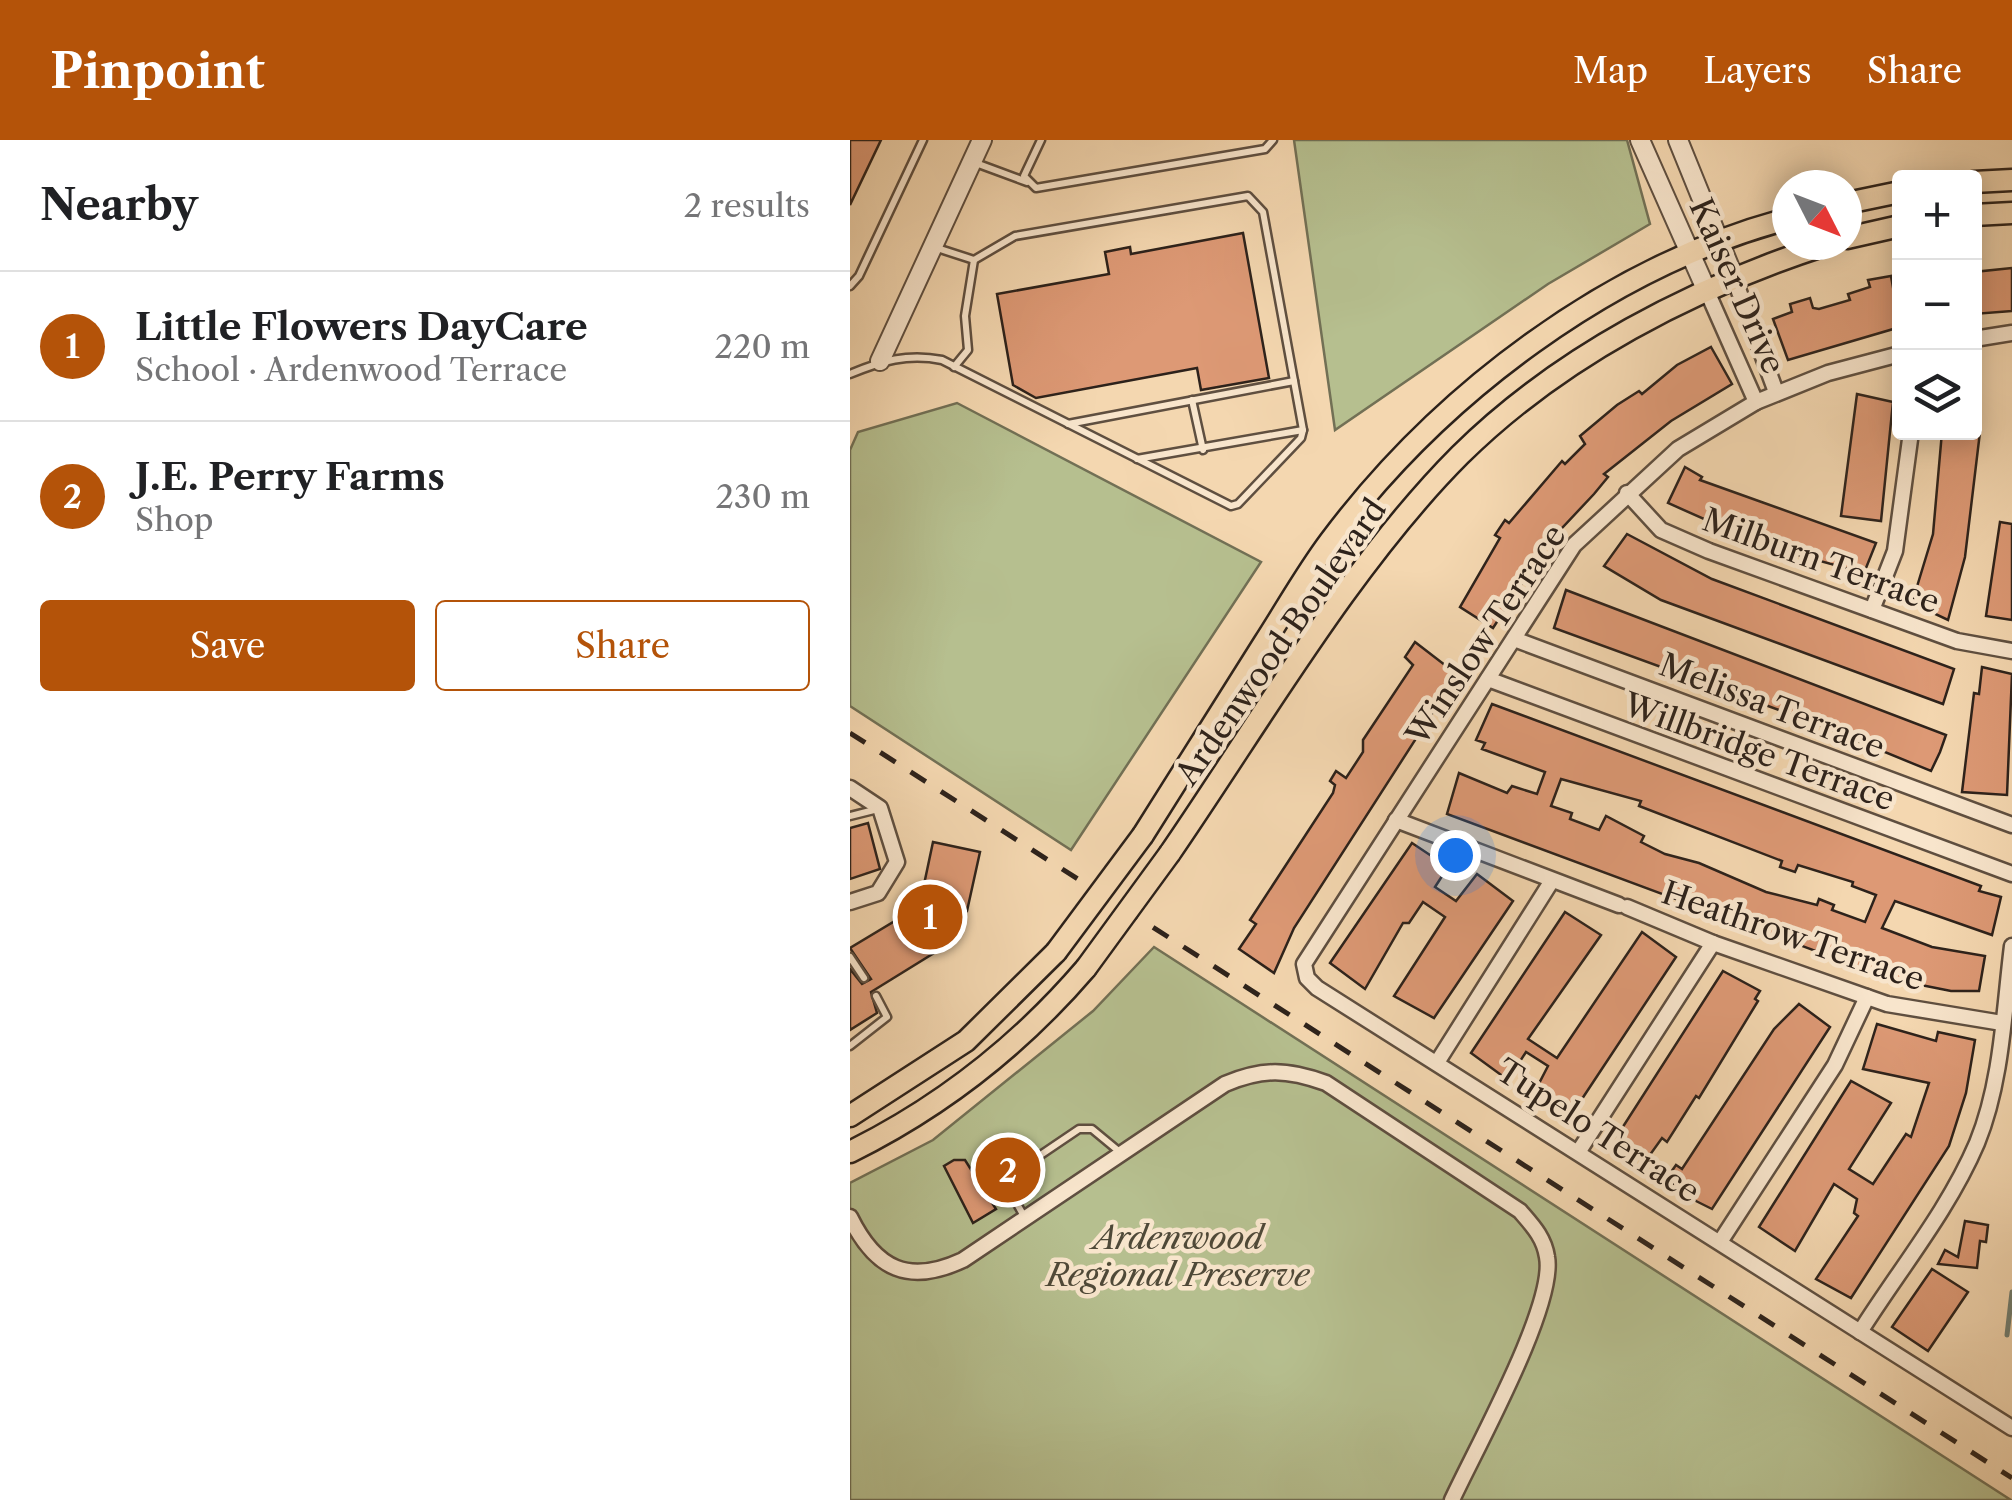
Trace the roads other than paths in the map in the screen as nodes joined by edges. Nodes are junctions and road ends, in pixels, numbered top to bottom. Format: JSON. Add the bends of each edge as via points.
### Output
{"nodes":[{"id":1,"x":923,"y":140,"type":"edge"},
{"id":2,"x":982,"y":140,"type":"edge"},
{"id":3,"x":1041,"y":140,"type":"edge"},
{"id":4,"x":1273,"y":140,"type":"edge"},
{"id":5,"x":1640,"y":140,"type":"edge"},
{"id":6,"x":1678,"y":140,"type":"edge"},
{"id":7,"x":972,"y":162,"type":"junction"},
{"id":8,"x":2012,"y":180,"type":"edge"},
{"id":9,"x":1982,"y":182,"type":"edge"},
{"id":10,"x":1028,"y":183,"type":"junction"},
{"id":11,"x":1892,"y":194,"type":"edge"},
{"id":12,"x":1862,"y":200,"type":"edge"},
{"id":13,"x":2012,"y":213,"type":"edge"},
{"id":14,"x":1982,"y":215,"type":"edge"},
{"id":15,"x":1772,"y":224,"type":"edge"},
{"id":16,"x":1892,"y":228,"type":"edge"},
{"id":17,"x":1862,"y":235,"type":"edge"},
{"id":18,"x":1720,"y":240,"type":"junction"},
{"id":19,"x":932,"y":247,"type":"junction"},
{"id":20,"x":1690,"y":255,"type":"junction"},
{"id":21,"x":974,"y":260,"type":"junction"},
{"id":22,"x":1784,"y":260,"type":"edge"},
{"id":23,"x":1734,"y":278,"type":"junction"},
{"id":24,"x":850,"y":286,"type":"edge"},
{"id":25,"x":1706,"y":289,"type":"junction"},
{"id":26,"x":2012,"y":332,"type":"edge"},
{"id":27,"x":1982,"y":337,"type":"edge"},
{"id":28,"x":1892,"y":356,"type":"edge"},
{"id":29,"x":880,"y":361,"type":"junction"},
{"id":30,"x":954,"y":367,"type":"junction"},
{"id":31,"x":850,"y":374,"type":"edge"},
{"id":32,"x":1294,"y":381,"type":"junction"},
{"id":33,"x":1776,"y":392,"type":"junction"},
{"id":34,"x":1192,"y":400,"type":"junction"},
{"id":35,"x":1756,"y":402,"type":"junction"},
{"id":36,"x":1067,"y":424,"type":"junction"},
{"id":37,"x":1303,"y":430,"type":"junction"},
{"id":38,"x":1910,"y":440,"type":"edge"},
{"id":39,"x":1203,"y":450,"type":"junction"},
{"id":40,"x":1135,"y":459,"type":"junction"},
{"id":41,"x":1627,"y":493,"type":"junction"},
{"id":42,"x":1872,"y":610,"type":"junction"},
{"id":43,"x":1514,"y":638,"type":"junction"},
{"id":44,"x":2012,"y":651,"type":"edge"},
{"id":45,"x":1488,"y":679,"type":"junction"},
{"id":46,"x":850,"y":788,"type":"edge"},
{"id":47,"x":880,"y":808,"type":"junction"},
{"id":48,"x":850,"y":816,"type":"edge"},
{"id":49,"x":1396,"y":820,"type":"junction"},
{"id":50,"x":2012,"y":825,"type":"edge"},
{"id":51,"x":2012,"y":874,"type":"edge"},
{"id":52,"x":1552,"y":882,"type":"junction"},
{"id":53,"x":850,"y":902,"type":"edge"},
{"id":54,"x":1712,"y":943,"type":"junction"},
{"id":55,"x":2012,"y":946,"type":"edge"},
{"id":56,"x":850,"y":957,"type":"edge"},
{"id":57,"x":864,"y":978,"type":"dead end"},
{"id":58,"x":1307,"y":978,"type":"joint"},
{"id":59,"x":876,"y":996,"type":"dead end"},
{"id":60,"x":1867,"y":997,"type":"junction"},
{"id":61,"x":2002,"y":1023,"type":"junction"},
{"id":62,"x":850,"y":1046,"type":"edge"},
{"id":63,"x":1438,"y":1061,"type":"junction"},
{"id":64,"x":850,"y":1116,"type":"edge"},
{"id":65,"x":1579,"y":1150,"type":"junction"},
{"id":66,"x":850,"y":1152,"type":"edge"},
{"id":67,"x":1121,"y":1154,"type":"junction"},
{"id":68,"x":850,"y":1217,"type":"edge"},
{"id":69,"x":1025,"y":1218,"type":"junction"},
{"id":70,"x":1720,"y":1242,"type":"junction"},
{"id":71,"x":1860,"y":1332,"type":"junction"},
{"id":72,"x":2012,"y":1428,"type":"edge"},
{"id":73,"x":1452,"y":1500,"type":"edge"}],
"edges":[{"from":1,"to":24,"type":"lane"},
{"from":2,"to":7,"type":"street"},
{"from":3,"to":10,"type":"lane","via":[[1024,176]]},
{"from":4,"to":10,"type":"lane","via":[[1265,148],[1036,188]]},
{"from":5,"to":20,"type":"street","name":"Kaiser Drive"},
{"from":6,"to":18,"type":"street","name":"Kaiser Drive"},
{"from":7,"to":10,"type":"lane"},
{"from":7,"to":19,"type":"street"},
{"from":8,"to":9,"type":"main road"},
{"from":11,"to":12,"type":"main road"},
{"from":13,"to":14,"type":"main road"},
{"from":15,"to":18,"type":"main road","name":"Ardenwood Boulevard"},
{"from":16,"to":17,"type":"main road"},
{"from":18,"to":20,"type":"main road","name":"Ardenwood Boulevard"},
{"from":18,"to":23,"type":"street","name":"Kaiser Drive"},
{"from":19,"to":21,"type":"lane"},
{"from":19,"to":29,"type":"street"},
{"from":20,"to":25,"type":"street","name":"Kaiser Drive"},
{"from":20,"to":64,"type":"main road","name":"Ardenwood Boulevard","bridge":true,"via":[[1557,327],[1426,430],[1328,544],[1142,835],[1056,952],[966,1042]]},
{"from":21,"to":30,"type":"lane","via":[[965,316],[968,350]]},
{"from":21,"to":32,"type":"lane","via":[[1015,236],[1248,196],[1263,212]]},
{"from":22,"to":23,"type":"main road","name":"Ardenwood Boulevard"},
{"from":23,"to":25,"type":"main road","name":"Ardenwood Boulevard"},
{"from":23,"to":33,"type":"street","name":"Kaiser Drive"},
{"from":25,"to":35,"type":"street","name":"Kaiser Drive"},
{"from":25,"to":66,"type":"main road","name":"Ardenwood Boulevard","bridge":true,"via":[[1579,361],[1461,454],[1364,569],[1086,968],[1027,1031],[966,1082]]},
{"from":26,"to":27,"type":"street"},
{"from":28,"to":33,"type":"street","name":"Winslow Terrace"},
{"from":29,"to":30,"type":"lane","via":[[918,356]]},
{"from":29,"to":31,"type":"lane"},
{"from":30,"to":36,"type":"lane"},
{"from":32,"to":34,"type":"lane"},
{"from":32,"to":37,"type":"lane"},
{"from":33,"to":35,"type":"street","name":"Winslow Terrace"},
{"from":34,"to":36,"type":"lane"},
{"from":34,"to":39,"type":"lane"},
{"from":35,"to":41,"type":"street","name":"Winslow Terrace","via":[[1678,449]]},
{"from":36,"to":40,"type":"lane"},
{"from":37,"to":39,"type":"lane"},
{"from":37,"to":40,"type":"lane","via":[[1295,446],[1230,506]]},
{"from":38,"to":42,"type":"street","via":[[1894,551]]},
{"from":39,"to":40,"type":"lane"},
{"from":41,"to":42,"type":"street","name":"Milburn Terrace","via":[[1661,530]]},
{"from":41,"to":43,"type":"street","name":"Winslow Terrace","via":[[1574,545]]},
{"from":42,"to":44,"type":"street","name":"Milburn Terrace","via":[[1958,641]]},
{"from":43,"to":45,"type":"street","name":"Winslow Terrace"},
{"from":43,"to":50,"type":"street","name":"Melissa Terrace"},
{"from":45,"to":49,"type":"street","name":"Winslow Terrace"},
{"from":45,"to":51,"type":"street","name":"Willbridge Terrace"},
{"from":46,"to":47,"type":"street"},
{"from":47,"to":48,"type":"lane"},
{"from":47,"to":53,"type":"street","via":[[897,862],[878,893]]},
{"from":49,"to":52,"type":"street","name":"Heathrow Terrace"},
{"from":49,"to":58,"type":"street","name":"Winslow Terrace","via":[[1304,964]]},
{"from":52,"to":54,"type":"street","name":"Heathrow Terrace"},
{"from":52,"to":63,"type":"street"},
{"from":54,"to":60,"type":"street","name":"Heathrow Terrace"},
{"from":54,"to":65,"type":"street"},
{"from":55,"to":61,"type":"street"},
{"from":56,"to":57,"type":"lane"},
{"from":58,"to":63,"type":"street","name":"Tupelo Terrace"},
{"from":59,"to":62,"type":"lane","via":[[887,1017]]},
{"from":60,"to":61,"type":"street","name":"Heathrow Terrace"},
{"from":60,"to":70,"type":"street","via":[[1834,1065]]},
{"from":61,"to":71,"type":"street","via":[[1978,1140],[1952,1194]]},
{"from":63,"to":65,"type":"street","name":"Tupelo Terrace"},
{"from":65,"to":70,"type":"street","name":"Tupelo Terrace"},
{"from":67,"to":69,"type":"street"},
{"from":67,"to":69,"type":"lane","via":[[1092,1129],[1079,1129],[1010,1176],[1008,1188]]},
{"from":67,"to":73,"type":"street","via":[[1225,1084],[1259,1070],[1294,1071],[1326,1084],[1520,1211],[1539,1233],[1548,1282]]},
{"from":68,"to":69,"type":"street","via":[[878,1258],[908,1273],[935,1273]]},
{"from":70,"to":71,"type":"street","name":"Tupelo Terrace"},
{"from":71,"to":72,"type":"street","name":"Tupelo Terrace"}]}
